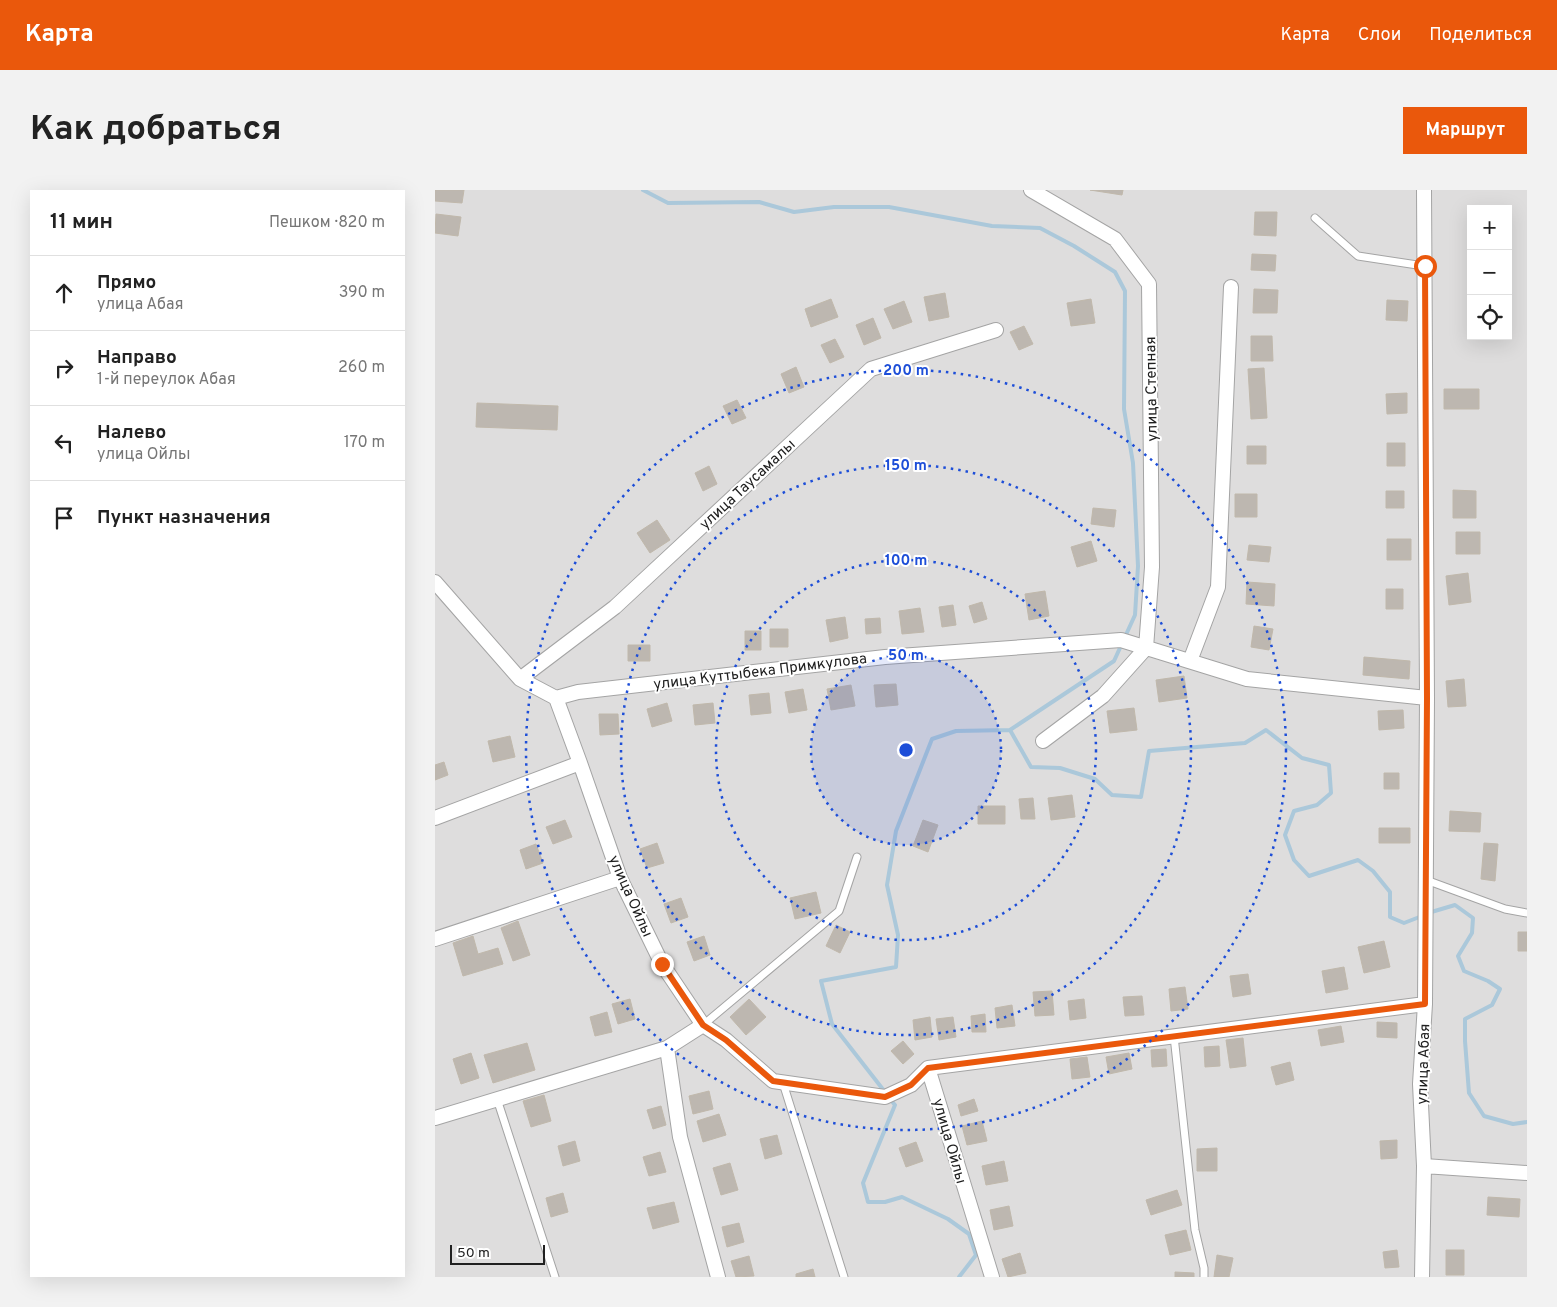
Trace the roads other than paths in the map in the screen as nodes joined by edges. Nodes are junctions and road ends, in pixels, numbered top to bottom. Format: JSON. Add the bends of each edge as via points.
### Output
{"nodes":[{"id":1,"x":1031,"y":190,"type":"edge"},
{"id":2,"x":1424,"y":190,"type":"edge"},
{"id":3,"x":1315,"y":218,"type":"dead end"},
{"id":4,"x":1425,"y":266,"type":"junction"},
{"id":5,"x":1231,"y":287,"type":"dead end"},
{"id":6,"x":996,"y":330,"type":"dead end"},
{"id":7,"x":435,"y":582,"type":"edge"},
{"id":8,"x":1146,"y":648,"type":"junction"},
{"id":9,"x":1190,"y":662,"type":"junction"},
{"id":10,"x":520,"y":679,"type":"junction"},
{"id":11,"x":556,"y":698,"type":"junction"},
{"id":12,"x":1427,"y":698,"type":"junction"},
{"id":13,"x":1043,"y":741,"type":"dead end"},
{"id":14,"x":580,"y":763,"type":"junction"},
{"id":15,"x":435,"y":818,"type":"edge"},
{"id":16,"x":857,"y":857,"type":"dead end"},
{"id":17,"x":620,"y":878,"type":"junction"},
{"id":18,"x":1426,"y":880,"type":"junction"},
{"id":19,"x":1527,"y":913,"type":"edge"},
{"id":20,"x":435,"y":939,"type":"edge"},
{"id":21,"x":1425,"y":1004,"type":"junction"},
{"id":22,"x":703,"y":1025,"type":"junction"},
{"id":23,"x":1174,"y":1036,"type":"junction"},
{"id":24,"x":667,"y":1048,"type":"junction"},
{"id":25,"x":928,"y":1068,"type":"junction"},
{"id":26,"x":783,"y":1083,"type":"junction"},
{"id":27,"x":496,"y":1099,"type":"junction"},
{"id":28,"x":435,"y":1118,"type":"edge"},
{"id":29,"x":1424,"y":1166,"type":"junction"},
{"id":30,"x":1527,"y":1173,"type":"edge"},
{"id":31,"x":555,"y":1277,"type":"edge"},
{"id":32,"x":718,"y":1277,"type":"edge"},
{"id":33,"x":843,"y":1277,"type":"edge"},
{"id":34,"x":992,"y":1277,"type":"edge"},
{"id":35,"x":1203,"y":1277,"type":"edge"},
{"id":36,"x":1423,"y":1277,"type":"edge"}],
"edges":[{"from":1,"to":8,"type":"street","name":"улица Степная","via":[[1115,239],[1149,284],[1151,567]]},
{"from":2,"to":4,"type":"street","name":"улица Абая"},
{"from":3,"to":4,"type":"lane","via":[[1358,256]]},
{"from":4,"to":12,"type":"street","name":"улица Абая"},
{"from":5,"to":9,"type":"street","via":[[1218,587]]},
{"from":6,"to":10,"type":"street","name":"улица Таусамалы","via":[[871,369],[615,607]]},
{"from":7,"to":10,"type":"street"},
{"from":8,"to":9,"type":"street","name":"улица Куттыбека Примкулова"},
{"from":8,"to":11,"type":"street","name":"улица Куттыбека Примкулова","via":[[1121,640],[885,657],[578,692]]},
{"from":8,"to":13,"type":"street","via":[[1103,696]]},
{"from":9,"to":12,"type":"street","name":"улица Куттыбека Примкулова","via":[[1247,678]]},
{"from":10,"to":11,"type":"street"},
{"from":11,"to":14,"type":"street"},
{"from":12,"to":18,"type":"street","name":"улица Абая"},
{"from":14,"to":15,"type":"street"},
{"from":14,"to":17,"type":"street","name":"улица Ойлы"},
{"from":16,"to":22,"type":"lane","via":[[839,911]]},
{"from":17,"to":20,"type":"street"},
{"from":17,"to":22,"type":"street","name":"улица Ойлы","via":[[662,964]]},
{"from":18,"to":19,"type":"lane","via":[[1505,910]]},
{"from":18,"to":21,"type":"street","name":"улица Абая"},
{"from":21,"to":23,"type":"street"},
{"from":21,"to":29,"type":"street","name":"улица Абая","via":[[1420,1084]]},
{"from":22,"to":24,"type":"street"},
{"from":22,"to":26,"type":"street","name":"улица Ойлы","via":[[726,1040],[773,1081]]},
{"from":23,"to":25,"type":"street"},
{"from":23,"to":35,"type":"lane"},
{"from":24,"to":27,"type":"street"},
{"from":24,"to":32,"type":"street","via":[[680,1136]]},
{"from":25,"to":26,"type":"street","name":"улица Ойлы","via":[[911,1085],[885,1097]]},
{"from":25,"to":34,"type":"street","name":"улица Ойлы"},
{"from":26,"to":33,"type":"lane"},
{"from":27,"to":28,"type":"street"},
{"from":27,"to":31,"type":"lane"},
{"from":29,"to":30,"type":"street"},
{"from":29,"to":36,"type":"street","name":"улица Абая"}]}
